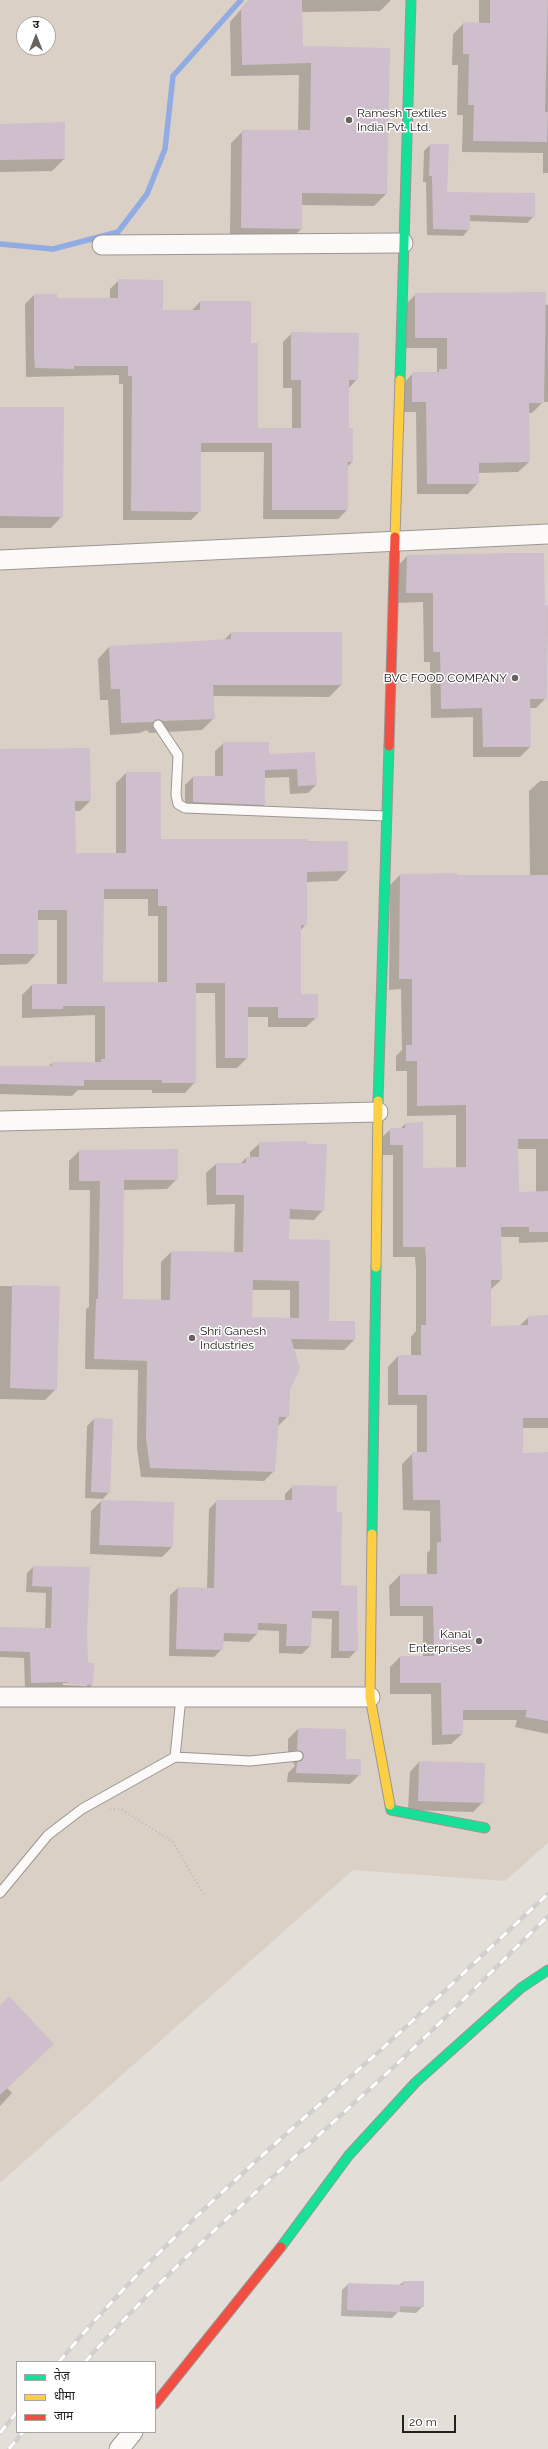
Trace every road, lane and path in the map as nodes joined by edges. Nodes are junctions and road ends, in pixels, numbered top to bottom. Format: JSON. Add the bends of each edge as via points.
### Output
{"nodes":[{"id":1,"x":411,"y":0,"type":"edge"},
{"id":2,"x":404,"y":243,"type":"junction"},
{"id":3,"x":102,"y":245,"type":"dead end"},
{"id":4,"x":548,"y":534,"type":"edge"},
{"id":5,"x":395,"y":540,"type":"junction"},
{"id":6,"x":0,"y":560,"type":"edge"},
{"id":7,"x":158,"y":725,"type":"dead end"},
{"id":8,"x":386,"y":816,"type":"junction"},
{"id":9,"x":378,"y":1112,"type":"junction"},
{"id":10,"x":0,"y":1121,"type":"edge"},
{"id":11,"x":0,"y":1697,"type":"edge"},
{"id":12,"x":181,"y":1697,"type":"junction"},
{"id":13,"x":370,"y":1697,"type":"junction"},
{"id":14,"x":298,"y":1756,"type":"dead end"},
{"id":15,"x":175,"y":1757,"type":"junction"},
{"id":16,"x":82,"y":1809,"type":"junction"},
{"id":17,"x":485,"y":1828,"type":"dead end"},
{"id":18,"x":0,"y":1894,"type":"edge"},
{"id":19,"x":205,"y":1897,"type":"dead end"},
{"id":20,"x":548,"y":1970,"type":"edge"},
{"id":21,"x":156,"y":2403,"type":"edge"},
{"id":22,"x":132,"y":2433,"type":"edge"},
{"id":23,"x":120,"y":2449,"type":"edge"}],
"edges":[{"from":1,"to":2,"type":"street"},
{"from":2,"to":3,"type":"street"},
{"from":2,"to":5,"type":"street"},
{"from":4,"to":5,"type":"street"},
{"from":5,"to":6,"type":"street"},
{"from":5,"to":8,"type":"street"},
{"from":7,"to":8,"type":"lane","via":[[178,755],[176,795],[178,804],[185,808]]},
{"from":8,"to":9,"type":"street"},
{"from":9,"to":10,"type":"street"},
{"from":9,"to":13,"type":"street"},
{"from":11,"to":12,"type":"street"},
{"from":12,"to":13,"type":"street"},
{"from":12,"to":15,"type":"lane"},
{"from":13,"to":17,"type":"street","via":[[391,1810]]},
{"from":14,"to":15,"type":"lane","via":[[250,1761]]},
{"from":15,"to":16,"type":"lane"},
{"from":16,"to":18,"type":"lane","via":[[48,1835]]},
{"from":16,"to":19,"type":"path","via":[[121,1809],[173,1842]]},
{"from":20,"to":21,"type":"street","via":[[521,1988],[416,2082],[349,2155],[300,2223]]},
{"from":22,"to":23,"type":"street"}]}
